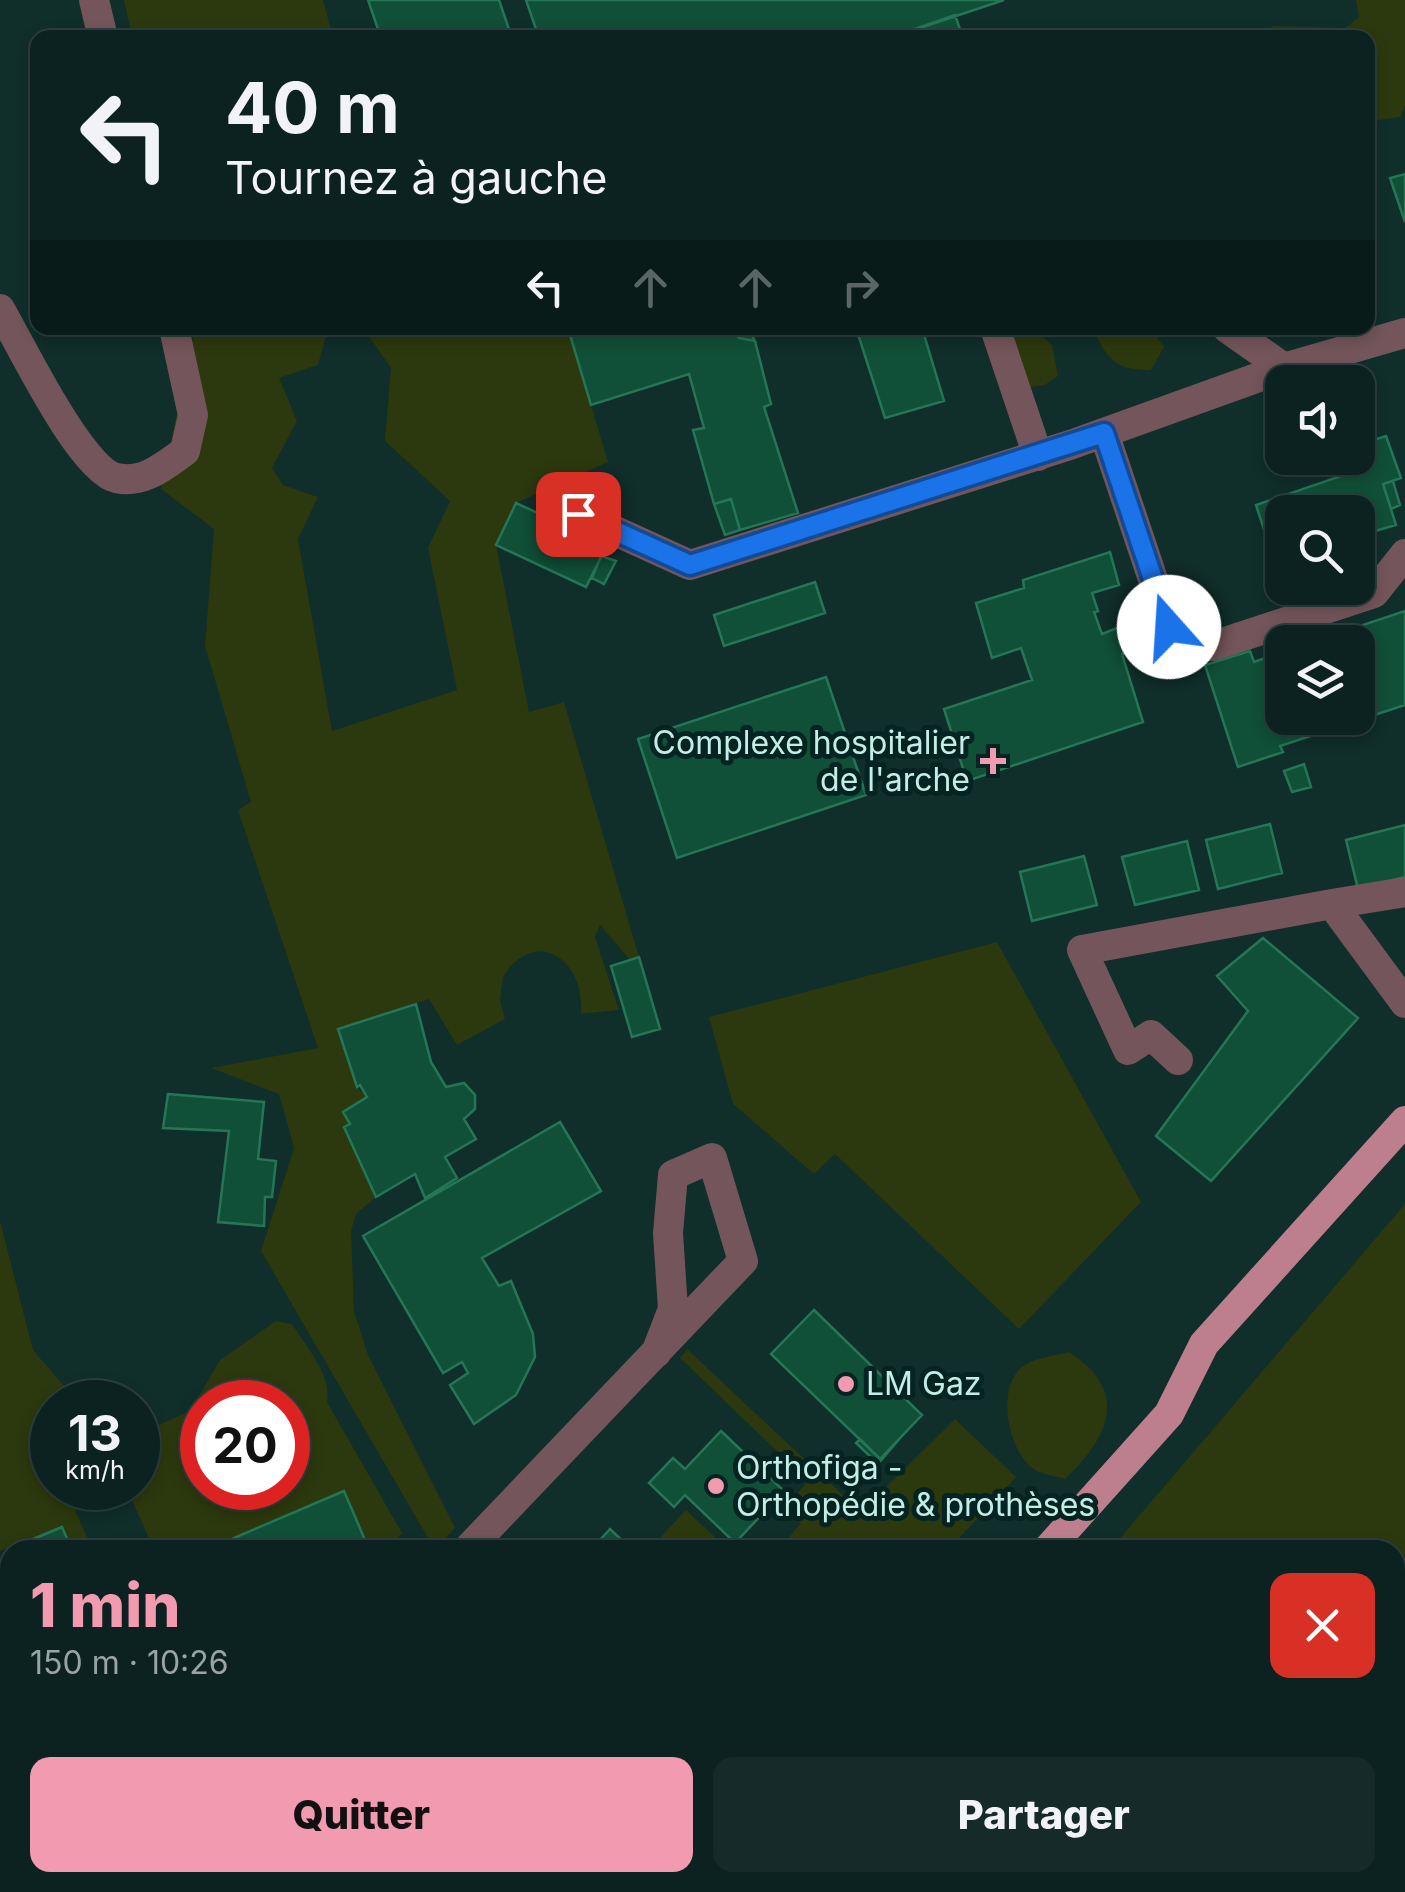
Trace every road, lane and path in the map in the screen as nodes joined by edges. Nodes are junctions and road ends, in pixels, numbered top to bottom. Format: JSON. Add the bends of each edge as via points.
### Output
{"nodes":[{"id":1,"x":94,"y":0,"type":"edge"},
{"id":2,"x":101,"y":30,"type":"edge"},
{"id":3,"x":0,"y":309,"type":"edge"},
{"id":4,"x":1405,"y":333,"type":"edge"},
{"id":5,"x":176,"y":335,"type":"edge"},
{"id":6,"x":997,"y":335,"type":"edge"},
{"id":7,"x":1236,"y":335,"type":"edge"},
{"id":8,"x":1280,"y":365,"type":"edge"},
{"id":9,"x":1294,"y":365,"type":"edge"},
{"id":10,"x":1265,"y":375,"type":"edge"},
{"id":11,"x":1104,"y":433,"type":"junction"},
{"id":12,"x":1038,"y":456,"type":"junction"},
{"id":13,"x":578,"y":514,"type":"dead end"},
{"id":14,"x":1405,"y":554,"type":"edge"},
{"id":15,"x":1405,"y":892,"type":"edge"},
{"id":16,"x":1332,"y":904,"type":"junction"},
{"id":17,"x":1405,"y":1003,"type":"edge"},
{"id":18,"x":1178,"y":1060,"type":"dead end"},
{"id":19,"x":1405,"y":1121,"type":"edge"},
{"id":20,"x":656,"y":1353,"type":"junction"},
{"id":21,"x":478,"y":1540,"type":"edge"},
{"id":22,"x":1056,"y":1540,"type":"edge"}],
"edges":[{"from":1,"to":2,"type":"street"},
{"from":3,"to":5,"type":"street","via":[[88,457],[114,478],[146,478],[185,451],[193,415]]},
{"from":4,"to":9,"type":"street"},
{"from":6,"to":12,"type":"street"},
{"from":7,"to":8,"type":"street"},
{"from":10,"to":11,"type":"street"},
{"from":11,"to":12,"type":"street"},
{"from":11,"to":14,"type":"street","via":[[1169,627],[1213,646],[1374,593]]},
{"from":12,"to":13,"type":"street","via":[[690,565]]},
{"from":15,"to":16,"type":"street"},
{"from":16,"to":17,"type":"street"},
{"from":16,"to":18,"type":"street","via":[[1082,950],[1128,1050],[1151,1035]]},
{"from":19,"to":22,"type":"main road","via":[[1204,1344],[1169,1414]]},
{"from":20,"to":20,"type":"street","via":[[673,1309],[673,1176],[712,1158],[743,1262]]},
{"from":20,"to":21,"type":"street"}]}
